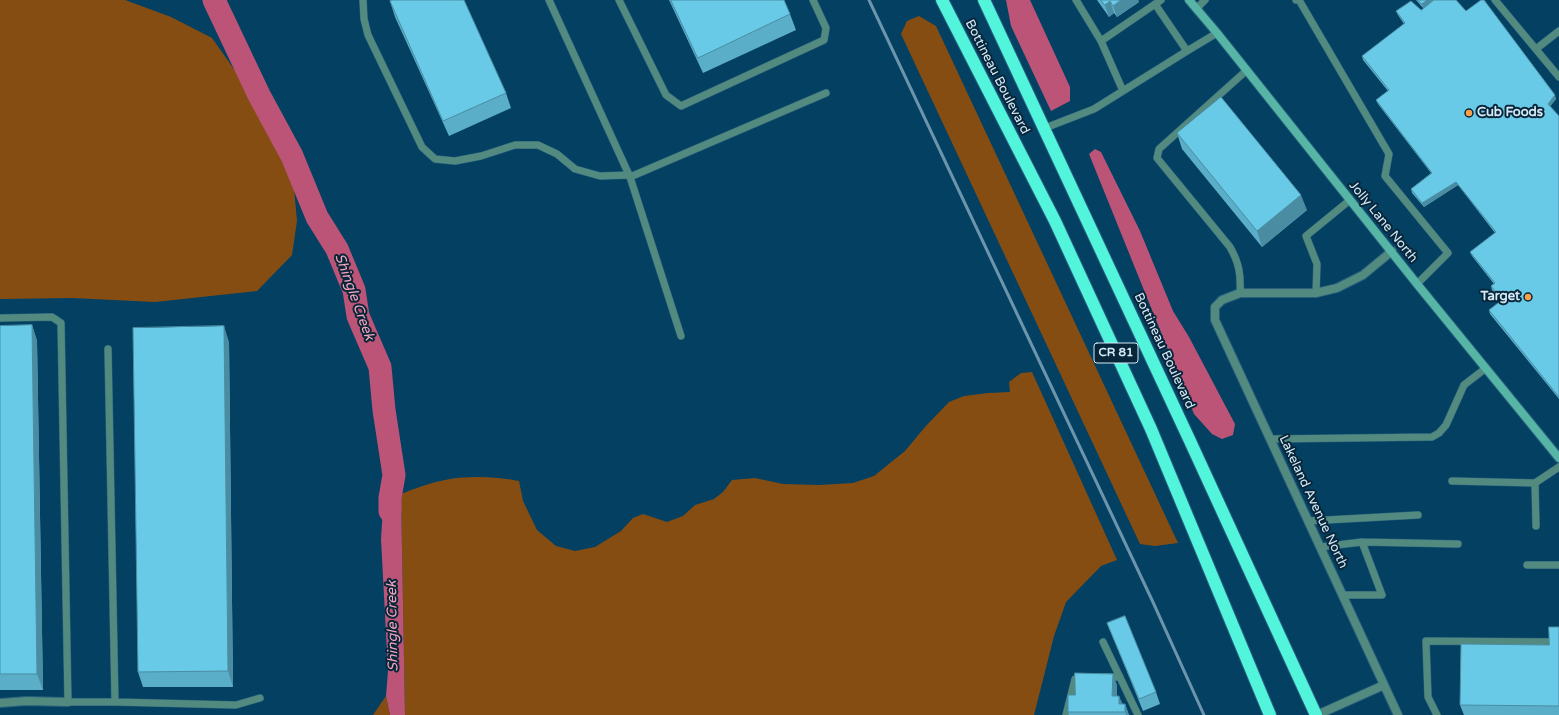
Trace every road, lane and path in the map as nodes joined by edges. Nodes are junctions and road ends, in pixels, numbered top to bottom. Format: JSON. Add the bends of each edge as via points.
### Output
{"nodes":[{"id":1,"x":363,"y":0,"type":"edge"},
{"id":2,"x":549,"y":0,"type":"edge"},
{"id":3,"x":618,"y":0,"type":"edge"},
{"id":4,"x":813,"y":0,"type":"edge"},
{"id":5,"x":942,"y":0,"type":"edge"},
{"id":6,"x":984,"y":0,"type":"edge"},
{"id":7,"x":1076,"y":0,"type":"edge"},
{"id":8,"x":1189,"y":0,"type":"edge"},
{"id":9,"x":1205,"y":0,"type":"edge"},
{"id":10,"x":1296,"y":0,"type":"edge"},
{"id":11,"x":1495,"y":0,"type":"edge"},
{"id":12,"x":1158,"y":2,"type":"edge"},
{"id":13,"x":1196,"y":9,"type":"junction"},
{"id":14,"x":1559,"y":31,"type":"edge"},
{"id":15,"x":1217,"y":33,"type":"junction"},
{"id":16,"x":1101,"y":41,"type":"junction"},
{"id":17,"x":1536,"y":49,"type":"junction"},
{"id":18,"x":1187,"y":51,"type":"junction"},
{"id":19,"x":1247,"y":70,"type":"junction"},
{"id":20,"x":1559,"y":77,"type":"edge"},
{"id":21,"x":1123,"y":91,"type":"junction"},
{"id":22,"x":826,"y":93,"type":"dead end"},
{"id":23,"x":1045,"y":128,"type":"junction"},
{"id":24,"x":629,"y":176,"type":"junction"},
{"id":25,"x":1350,"y":200,"type":"junction"},
{"id":26,"x":1392,"y":251,"type":"junction"},
{"id":27,"x":1417,"y":284,"type":"junction"},
{"id":28,"x":1316,"y":292,"type":"junction"},
{"id":29,"x":1240,"y":293,"type":"junction"},
{"id":30,"x":0,"y":318,"type":"edge"},
{"id":31,"x":681,"y":336,"type":"dead end"},
{"id":32,"x":108,"y":349,"type":"dead end"},
{"id":33,"x":1486,"y":368,"type":"junction"},
{"id":34,"x":1271,"y":439,"type":"junction"},
{"id":35,"x":1559,"y":458,"type":"edge"},
{"id":36,"x":1559,"y":467,"type":"edge"},
{"id":37,"x":1452,"y":481,"type":"dead end"},
{"id":38,"x":1535,"y":483,"type":"junction"},
{"id":39,"x":1418,"y":516,"type":"dead end"},
{"id":40,"x":1308,"y":521,"type":"junction"},
{"id":41,"x":1536,"y":526,"type":"dead end"},
{"id":42,"x":1362,"y":542,"type":"junction"},
{"id":43,"x":1458,"y":544,"type":"dead end"},
{"id":44,"x":1321,"y":547,"type":"junction"},
{"id":45,"x":1527,"y":565,"type":"dead end"},
{"id":46,"x":1559,"y":566,"type":"edge"},
{"id":47,"x":1343,"y":595,"type":"junction"},
{"id":48,"x":1103,"y":642,"type":"dead end"},
{"id":49,"x":1559,"y":642,"type":"edge"},
{"id":50,"x":1120,"y":677,"type":"junction"},
{"id":51,"x":1384,"y":685,"type":"junction"},
{"id":52,"x":260,"y":698,"type":"dead end"},
{"id":53,"x":68,"y":702,"type":"junction"},
{"id":54,"x":115,"y":702,"type":"junction"},
{"id":55,"x":0,"y":703,"type":"edge"},
{"id":56,"x":1066,"y":715,"type":"edge"},
{"id":57,"x":1138,"y":715,"type":"edge"},
{"id":58,"x":1270,"y":715,"type":"edge"},
{"id":59,"x":1316,"y":715,"type":"edge"},
{"id":60,"x":1398,"y":715,"type":"edge"},
{"id":61,"x":1437,"y":715,"type":"edge"}],
"edges":[{"from":1,"to":24,"type":"lane","via":[[368,35],[422,147],[435,159],[455,161],[516,145],[538,145],[557,154],[575,169],[600,176]]},
{"from":2,"to":24,"type":"lane"},
{"from":3,"to":4,"type":"lane","via":[[666,95],[681,106],[824,40],[826,28]]},
{"from":5,"to":58,"type":"highway","name":"Bottineau Boulevard","number":"CR 81","via":[[1055,221],[1144,415]]},
{"from":6,"to":23,"type":"highway","name":"Bottineau Boulevard","number":"CR 81"},
{"from":7,"to":16,"type":"lane"},
{"from":8,"to":13,"type":"street","name":"Jolly Lane North"},
{"from":9,"to":13,"type":"lane"},
{"from":10,"to":27,"type":"lane","via":[[1300,0],[1389,154],[1385,176],[1448,253]]},
{"from":11,"to":17,"type":"lane"},
{"from":12,"to":16,"type":"lane"},
{"from":12,"to":18,"type":"lane"},
{"from":13,"to":15,"type":"street","name":"Jolly Lane North"},
{"from":14,"to":17,"type":"lane"},
{"from":15,"to":18,"type":"lane"},
{"from":15,"to":19,"type":"street","name":"Jolly Lane North"},
{"from":16,"to":21,"type":"lane"},
{"from":17,"to":20,"type":"lane"},
{"from":18,"to":21,"type":"lane"},
{"from":19,"to":25,"type":"street","name":"Jolly Lane North"},
{"from":19,"to":29,"type":"lane","via":[[1159,149],[1158,158],[1230,247],[1238,261]]},
{"from":21,"to":23,"type":"lane","via":[[1094,109]]},
{"from":22,"to":24,"type":"lane"},
{"from":23,"to":59,"type":"highway","name":"Bottineau Boulevard","number":"CR 81"},
{"from":24,"to":31,"type":"lane"},
{"from":25,"to":26,"type":"street","name":"Jolly Lane North"},
{"from":25,"to":28,"type":"lane","via":[[1306,236],[1317,264]]},
{"from":26,"to":27,"type":"street","name":"Jolly Lane North"},
{"from":26,"to":28,"type":"street","via":[[1363,275],[1337,288]]},
{"from":27,"to":33,"type":"street","name":"Jolly Lane North"},
{"from":28,"to":29,"type":"street"},
{"from":29,"to":34,"type":"street","name":"Lakeland Avenue North","via":[[1222,300],[1215,307],[1215,320]]},
{"from":30,"to":53,"type":"lane","via":[[52,317],[61,323]]},
{"from":32,"to":54,"type":"lane"},
{"from":33,"to":34,"type":"lane","via":[[1464,385],[1446,425],[1432,437]]},
{"from":33,"to":35,"type":"street","name":"Jolly Lane North"},
{"from":34,"to":40,"type":"street","name":"Lakeland Avenue North"},
{"from":36,"to":38,"type":"lane"},
{"from":37,"to":38,"type":"lane"},
{"from":38,"to":41,"type":"lane"},
{"from":39,"to":40,"type":"lane"},
{"from":40,"to":44,"type":"street","name":"Lakeland Avenue North"},
{"from":42,"to":43,"type":"lane"},
{"from":42,"to":44,"type":"lane"},
{"from":42,"to":47,"type":"lane","via":[[1382,595]]},
{"from":44,"to":47,"type":"street","name":"Lakeland Avenue North"},
{"from":45,"to":46,"type":"lane"},
{"from":47,"to":51,"type":"street","name":"Lakeland Avenue North"},
{"from":48,"to":50,"type":"lane"},
{"from":49,"to":61,"type":"lane","via":[[1426,641],[1428,697]]},
{"from":50,"to":56,"type":"lane","via":[[1075,678]]},
{"from":50,"to":57,"type":"lane"},
{"from":51,"to":59,"type":"street"},
{"from":51,"to":60,"type":"street","name":"Lakeland Avenue North"},
{"from":52,"to":54,"type":"lane","via":[[236,705]]},
{"from":53,"to":54,"type":"lane"},
{"from":53,"to":55,"type":"street"}]}
